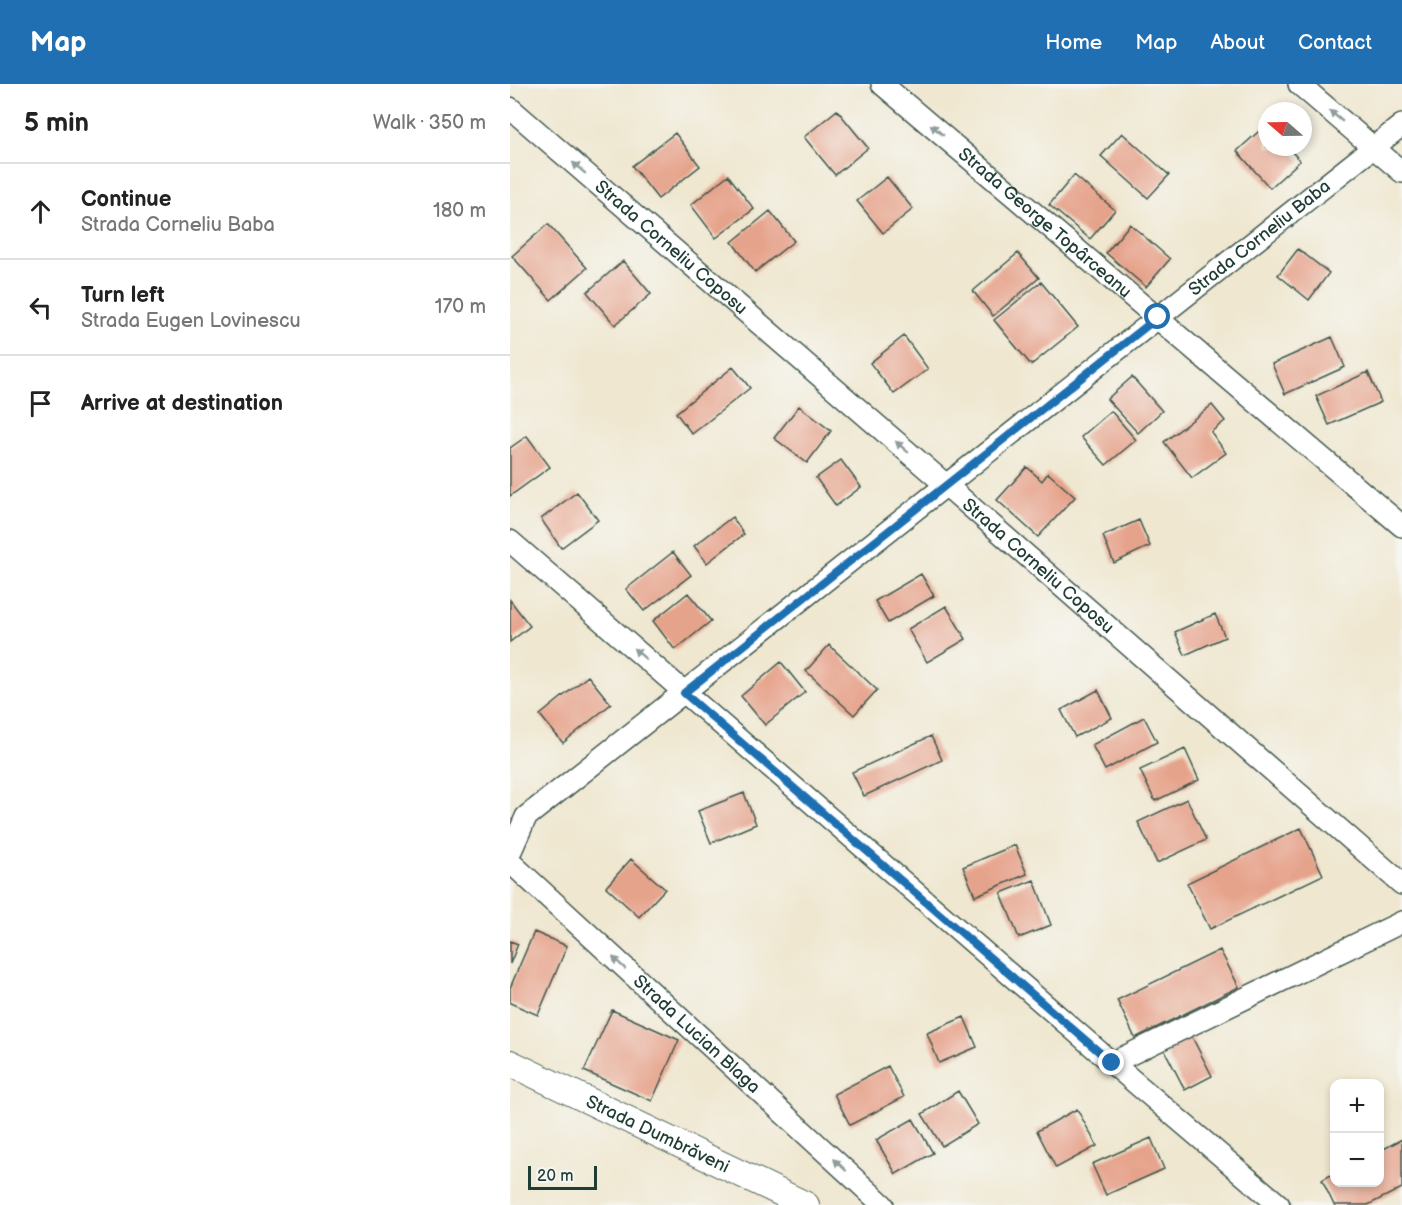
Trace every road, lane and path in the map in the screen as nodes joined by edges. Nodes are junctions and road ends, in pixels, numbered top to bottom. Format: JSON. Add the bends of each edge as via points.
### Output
{"nodes":[{"id":1,"x":882,"y":84,"type":"edge"},
{"id":2,"x":1299,"y":84,"type":"edge"},
{"id":3,"x":510,"y":108,"type":"edge"},
{"id":4,"x":1402,"y":125,"type":"edge"},
{"id":5,"x":1373,"y":147,"type":"junction"},
{"id":6,"x":1402,"y":172,"type":"edge"},
{"id":7,"x":1158,"y":317,"type":"junction"},
{"id":8,"x":946,"y":485,"type":"junction"},
{"id":9,"x":1402,"y":526,"type":"edge"},
{"id":10,"x":510,"y":541,"type":"edge"},
{"id":11,"x":684,"y":693,"type":"junction"},
{"id":12,"x":518,"y":814,"type":"edge"},
{"id":13,"x":510,"y":853,"type":"edge"},
{"id":14,"x":510,"y":862,"type":"edge"},
{"id":15,"x":1402,"y":884,"type":"edge"},
{"id":16,"x":1402,"y":922,"type":"edge"},
{"id":17,"x":510,"y":1063,"type":"edge"},
{"id":18,"x":1112,"y":1063,"type":"junction"},
{"id":19,"x":806,"y":1205,"type":"edge"},
{"id":20,"x":883,"y":1205,"type":"edge"},
{"id":21,"x":1279,"y":1205,"type":"edge"}],
"edges":[{"from":7,"to":1,"type":"street","name":"Strada George Topârceanu","one_way":true},
{"from":5,"to":2,"type":"street","one_way":true},
{"from":8,"to":3,"type":"street","name":"Strada Corneliu Coposu","one_way":true},
{"from":4,"to":5,"type":"street","name":"Strada Corneliu Baba"},
{"from":5,"to":6,"type":"street"},
{"from":5,"to":7,"type":"street","name":"Strada Corneliu Baba"},
{"from":7,"to":8,"type":"street","name":"Strada Corneliu Baba"},
{"from":7,"to":9,"type":"street","name":"Strada George Topârceanu"},
{"from":8,"to":11,"type":"street","name":"Strada Corneliu Baba"},
{"from":8,"to":15,"type":"street","name":"Strada Corneliu Coposu"},
{"from":11,"to":10,"type":"street","one_way":true},
{"from":11,"to":12,"type":"street","name":"Strada Corneliu Baba"},
{"from":11,"to":18,"type":"street"},
{"from":12,"to":13,"type":"street","name":"Strada Corneliu Baba"},
{"from":20,"to":14,"type":"street","name":"Strada Lucian Blaga","one_way":true},
{"from":16,"to":18,"type":"street"},
{"from":17,"to":19,"type":"street","name":"Strada Dumbrăveni"},
{"from":18,"to":21,"type":"street"}]}
